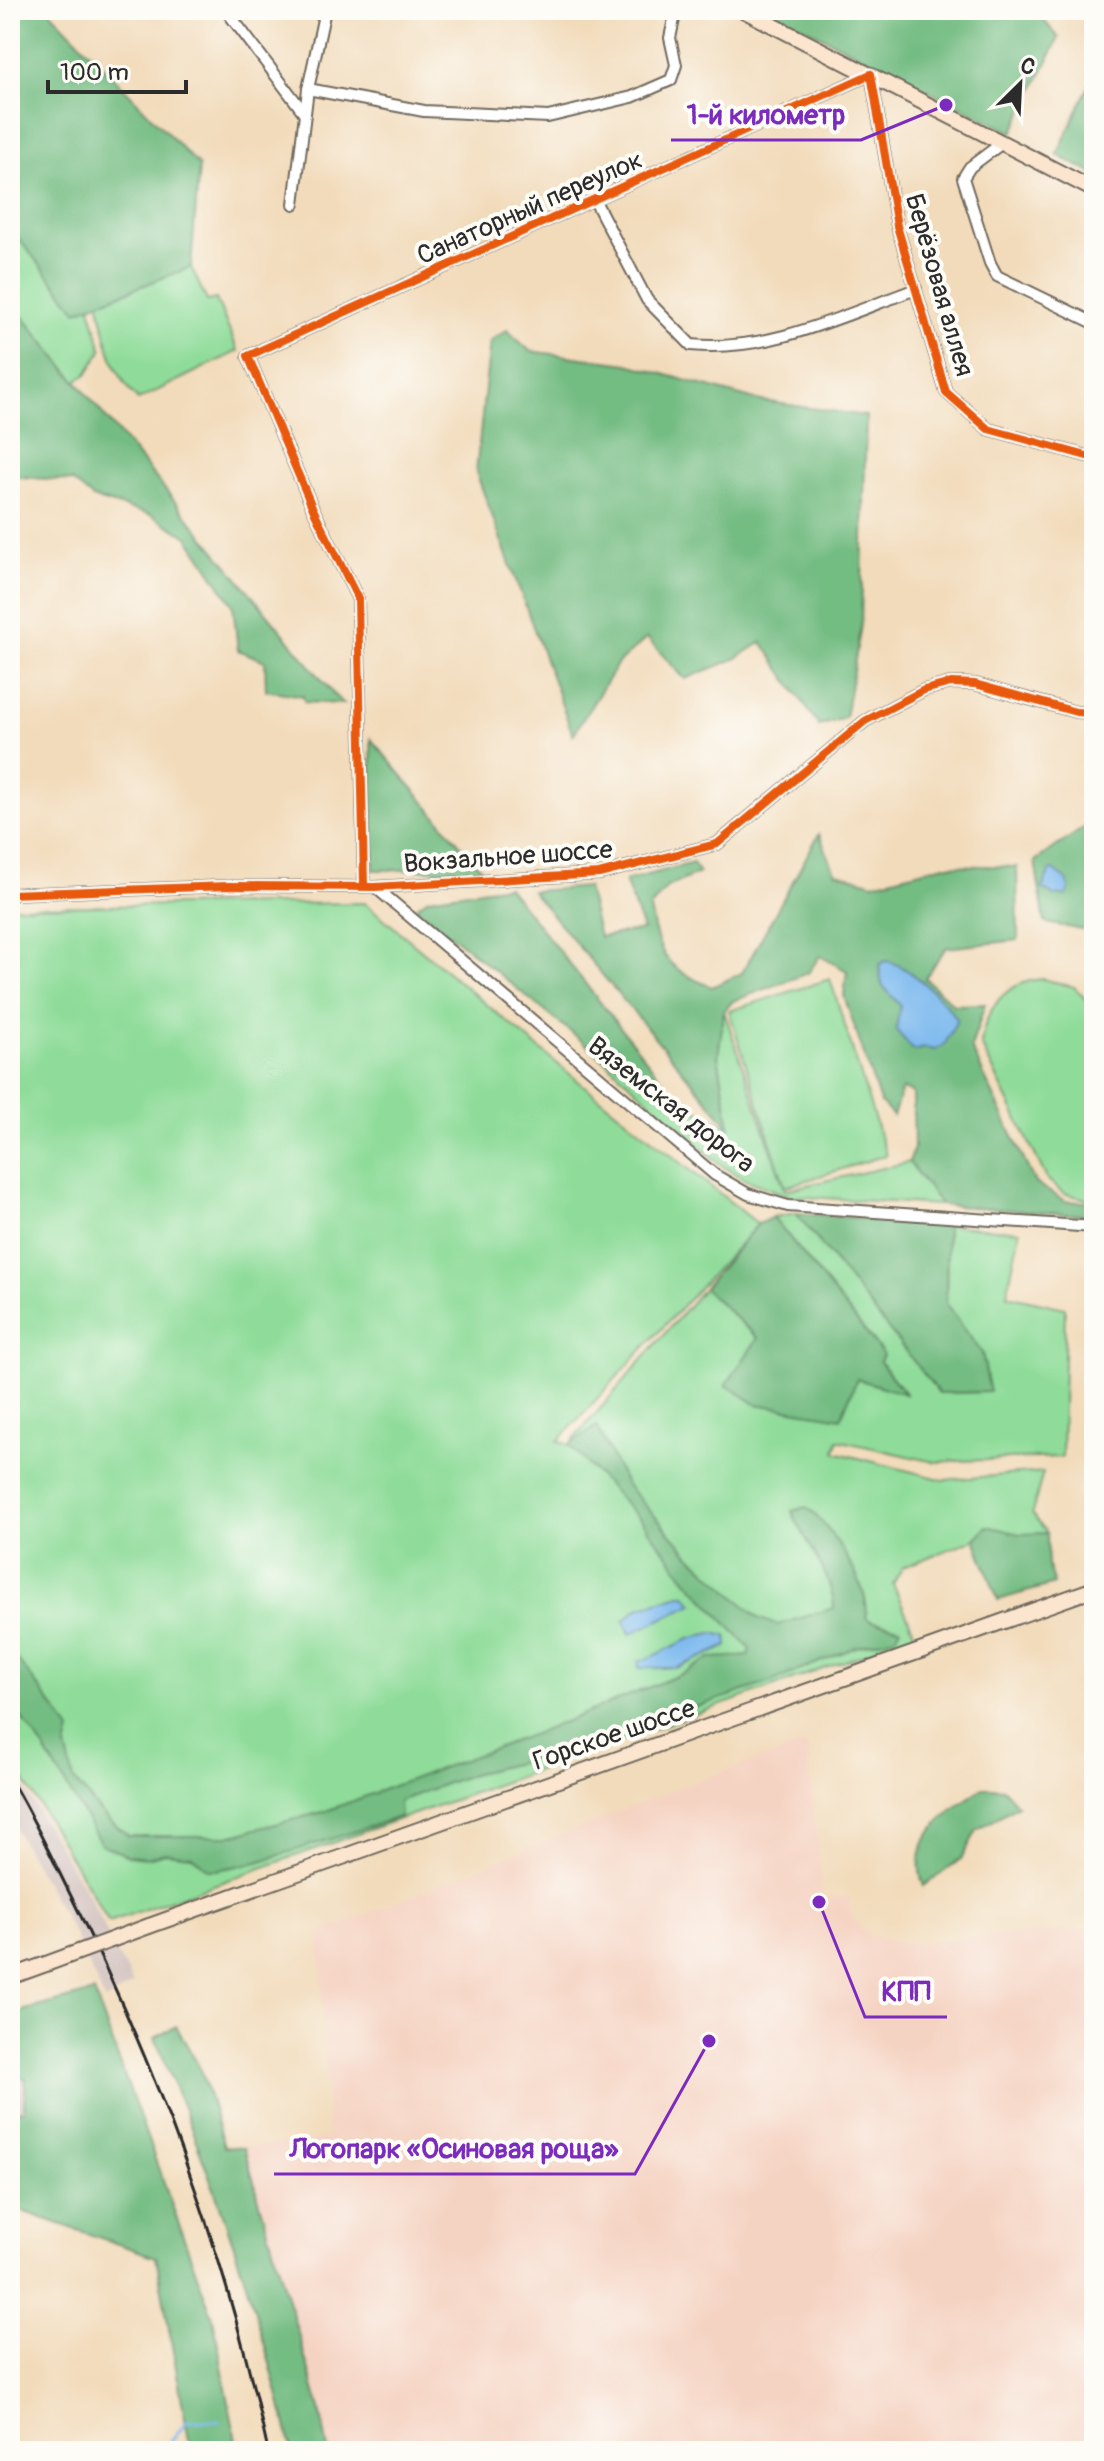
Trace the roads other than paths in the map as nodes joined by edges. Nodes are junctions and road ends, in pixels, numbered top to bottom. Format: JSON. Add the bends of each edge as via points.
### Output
{"nodes":[{"id":1,"x":226,"y":10,"type":"edge"},
{"id":2,"x":325,"y":10,"type":"edge"},
{"id":3,"x":676,"y":10,"type":"edge"},
{"id":4,"x":743,"y":10,"type":"edge"},
{"id":5,"x":871,"y":74,"type":"junction"},
{"id":6,"x":308,"y":89,"type":"junction"},
{"id":7,"x":305,"y":114,"type":"junction"},
{"id":8,"x":1002,"y":143,"type":"junction"},
{"id":9,"x":1094,"y":190,"type":"edge"},
{"id":10,"x":595,"y":201,"type":"junction"},
{"id":11,"x":294,"y":204,"type":"dead end"},
{"id":12,"x":916,"y":289,"type":"junction"},
{"id":13,"x":1094,"y":323,"type":"edge"},
{"id":14,"x":1094,"y":458,"type":"edge"},
{"id":15,"x":1094,"y":713,"type":"edge"},
{"id":16,"x":369,"y":886,"type":"junction"},
{"id":17,"x":10,"y":894,"type":"edge"},
{"id":18,"x":1094,"y":1227,"type":"edge"},
{"id":19,"x":1094,"y":1589,"type":"edge"},
{"id":20,"x":10,"y":1977,"type":"edge"}],
"edges":[{"from":1,"to":7,"type":"street"},
{"from":2,"to":6,"type":"street"},
{"from":3,"to":6,"type":"street","via":[[671,80],[632,97],[548,117],[424,111]]},
{"from":4,"to":5,"type":"main road"},
{"from":5,"to":8,"type":"main road"},
{"from":5,"to":10,"type":"street","name":"Санаторный переулок"},
{"from":5,"to":12,"type":"street","name":"Берёзовая аллея","via":[[897,226]]},
{"from":6,"to":7,"type":"street"},
{"from":7,"to":11,"type":"street"},
{"from":8,"to":9,"type":"main road"},
{"from":8,"to":13,"type":"street","via":[[963,178],[990,263],[997,276]]},
{"from":10,"to":12,"type":"street","via":[[647,300],[691,345],[713,348],[762,341]]},
{"from":10,"to":16,"type":"street","name":"Санаторный переулок","via":[[248,356],[358,599]]},
{"from":12,"to":14,"type":"street","name":"Берёзовая аллея","via":[[946,392],[988,429]]},
{"from":15,"to":16,"type":"street","name":"Вокзальное шоссе","via":[[951,683],[924,690],[865,721],[717,844],[599,874]]},
{"from":16,"to":17,"type":"street","name":"Вокзальное шоссе"},
{"from":16,"to":18,"type":"street","name":"Вяземская дорога","via":[[715,1175],[748,1194],[788,1206]]},
{"from":19,"to":20,"type":"main road","name":"Горское шоссе","bridge":true}]}
